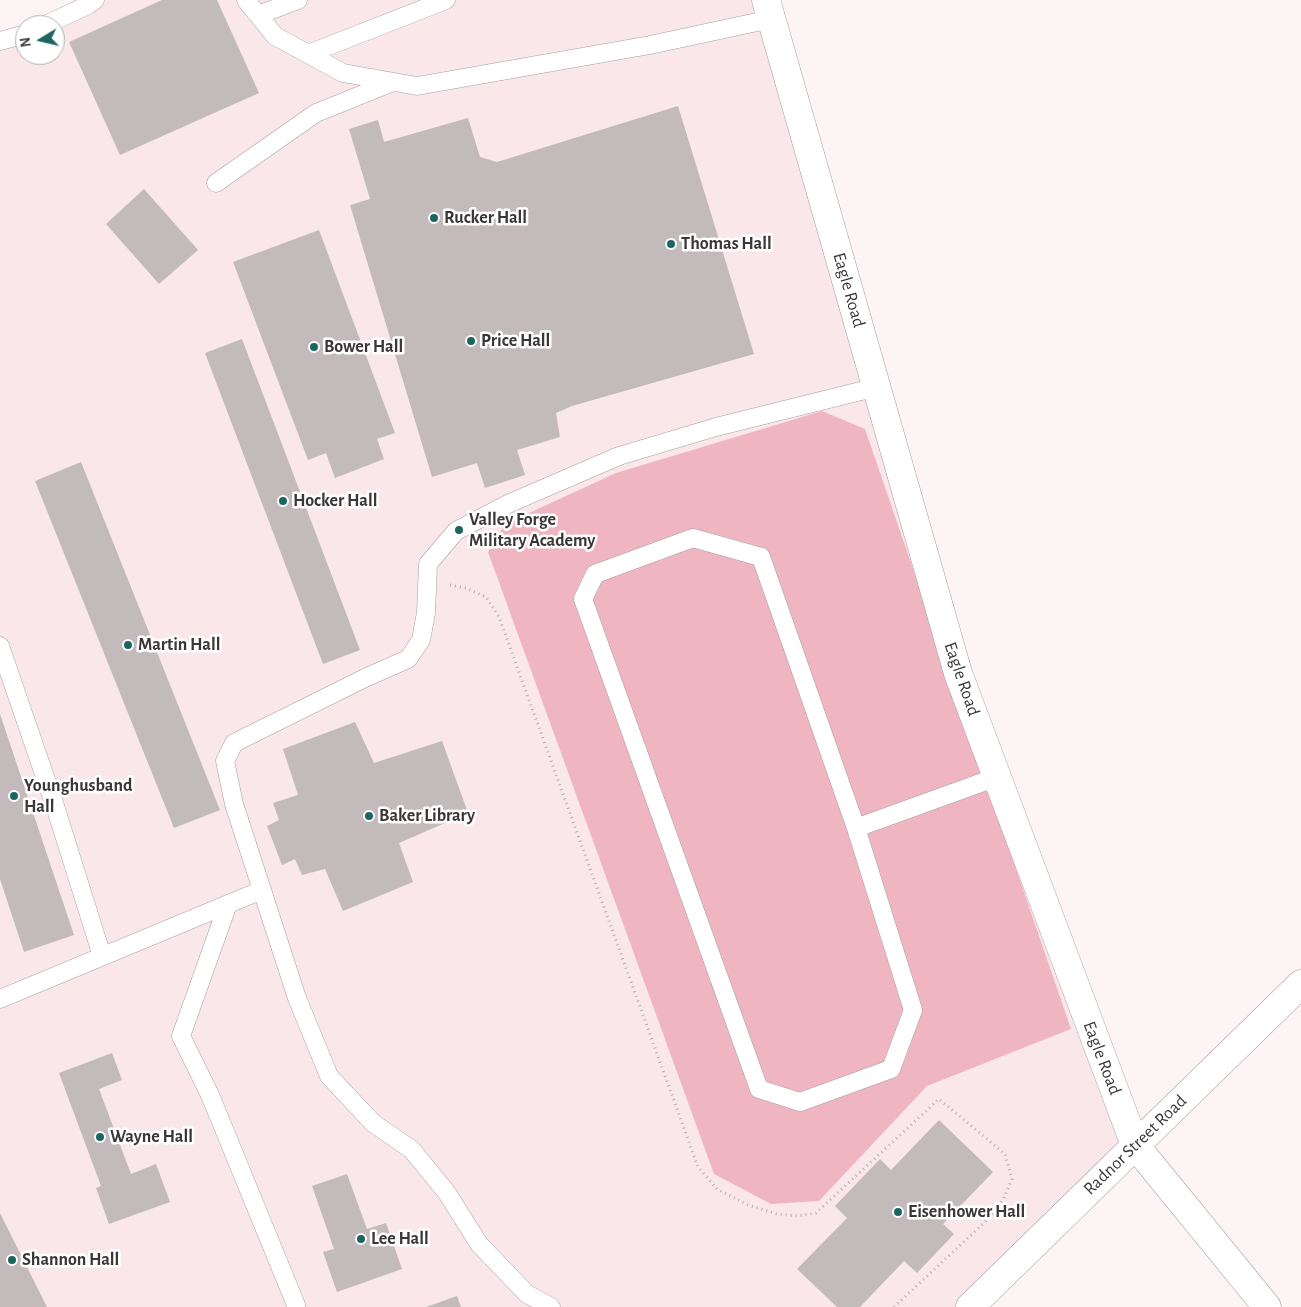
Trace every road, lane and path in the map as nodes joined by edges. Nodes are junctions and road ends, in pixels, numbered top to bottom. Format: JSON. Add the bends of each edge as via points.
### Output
{"nodes":[{"id":1,"x":95,"y":0,"type":"edge"},
{"id":2,"x":246,"y":0,"type":"edge"},
{"id":3,"x":298,"y":0,"type":"edge"},
{"id":4,"x":446,"y":0,"type":"edge"},
{"id":5,"x":768,"y":10,"type":"edge"},
{"id":6,"x":65,"y":16,"type":"edge"},
{"id":7,"x":258,"y":16,"type":"junction"},
{"id":8,"x":15,"y":37,"type":"edge"},
{"id":9,"x":0,"y":41,"type":"edge"},
{"id":10,"x":308,"y":54,"type":"junction"},
{"id":11,"x":394,"y":82,"type":"junction"},
{"id":12,"x":216,"y":183,"type":"dead end"},
{"id":13,"x":877,"y":387,"type":"junction"},
{"id":14,"x":0,"y":646,"type":"edge"},
{"id":15,"x":997,"y":777,"type":"junction"},
{"id":16,"x":856,"y":828,"type":"junction"},
{"id":17,"x":262,"y":890,"type":"junction"},
{"id":18,"x":228,"y":904,"type":"junction"},
{"id":19,"x":102,"y":956,"type":"junction"},
{"id":20,"x":1301,"y":984,"type":"edge"},
{"id":21,"x":0,"y":999,"type":"edge"},
{"id":22,"x":1135,"y":1145,"type":"junction"},
{"id":23,"x":296,"y":1305,"type":"dead end"},
{"id":24,"x":551,"y":1307,"type":"edge"},
{"id":25,"x":970,"y":1307,"type":"edge"},
{"id":26,"x":1267,"y":1307,"type":"edge"}],
"edges":[{"from":1,"to":6,"type":"lane"},
{"from":2,"to":7,"type":"lane"},
{"from":3,"to":7,"type":"lane"},
{"from":4,"to":10,"type":"lane"},
{"from":5,"to":11,"type":"lane","via":[[650,45],[417,86]]},
{"from":5,"to":13,"type":"street","name":"Eagle Road"},
{"from":7,"to":10,"type":"lane","via":[[275,36]]},
{"from":8,"to":9,"type":"lane"},
{"from":10,"to":11,"type":"lane","via":[[343,73]]},
{"from":11,"to":12,"type":"lane","via":[[316,113]]},
{"from":13,"to":15,"type":"street","name":"Eagle Road","via":[[958,674]]},
{"from":13,"to":17,"type":"lane","via":[[716,427],[619,456],[510,503],[456,531],[428,564],[426,613],[421,640],[408,659],[234,743],[225,761],[234,804]]},
{"from":14,"to":19,"type":"lane"},
{"from":15,"to":16,"type":"lane"},
{"from":15,"to":22,"type":"street","name":"Eagle Road"},
{"from":16,"to":16,"type":"lane","via":[[761,557],[694,538],[595,574],[583,599],[759,1089],[800,1102],[891,1069],[913,1010]]},
{"from":17,"to":18,"type":"lane"},
{"from":17,"to":24,"type":"lane","via":[[297,998],[328,1076],[373,1123],[412,1150],[447,1193],[479,1244],[527,1294]]},
{"from":18,"to":19,"type":"lane"},
{"from":18,"to":23,"type":"lane","via":[[181,1036],[210,1095]]},
{"from":19,"to":21,"type":"lane"},
{"from":20,"to":22,"type":"street","name":"Radnor Street Road"},
{"from":22,"to":25,"type":"street","name":"Radnor Street Road"},
{"from":22,"to":26,"type":"street","name":"Eagle Road"}]}
